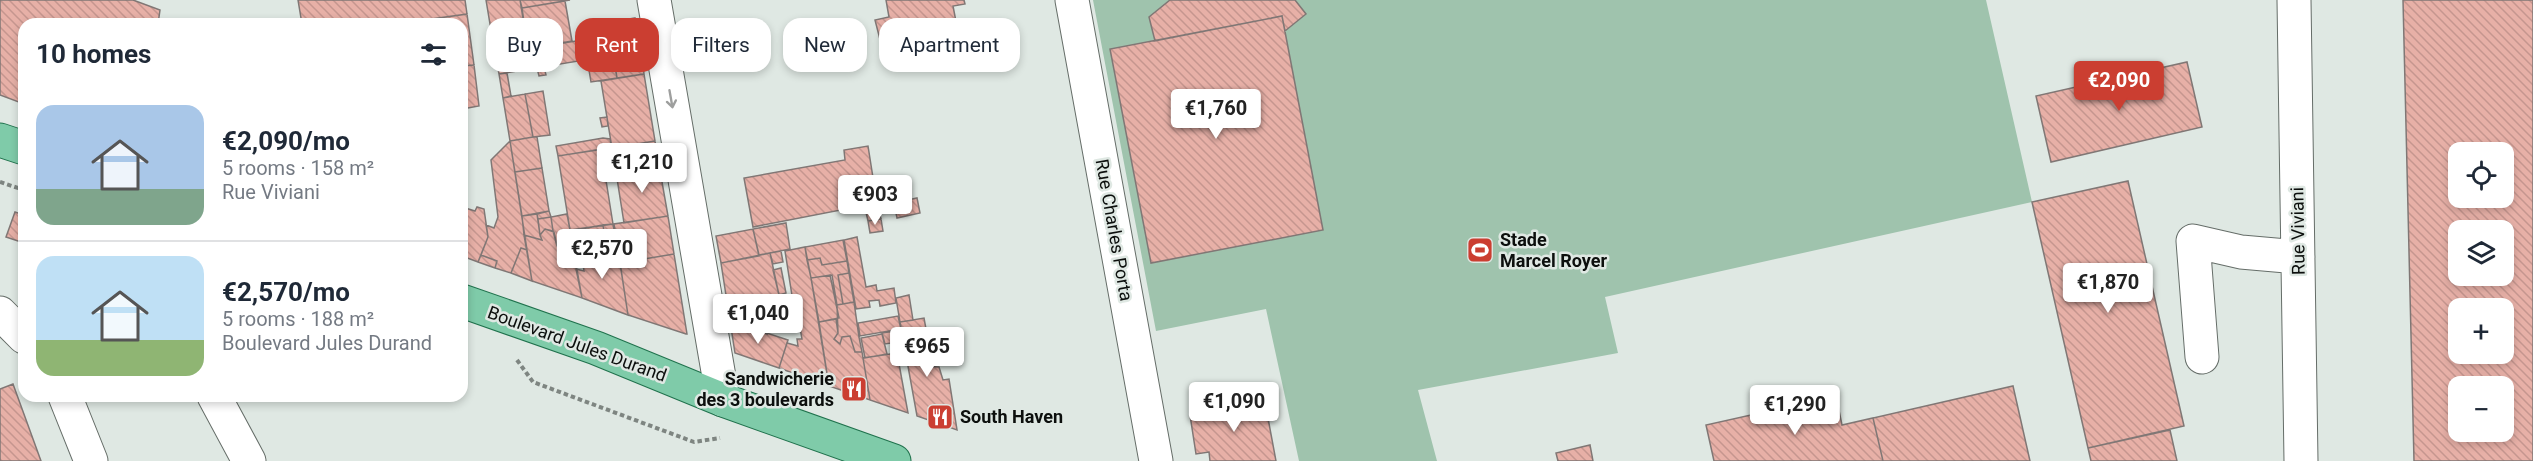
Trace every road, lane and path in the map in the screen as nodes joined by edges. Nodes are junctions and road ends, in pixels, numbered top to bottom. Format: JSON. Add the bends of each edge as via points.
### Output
{"nodes":[{"id":1,"x":654,"y":0,"type":"edge"},
{"id":2,"x":1072,"y":0,"type":"edge"},
{"id":3,"x":2294,"y":0,"type":"edge"},
{"id":4,"x":0,"y":140,"type":"edge"},
{"id":5,"x":18,"y":146,"type":"edge"},
{"id":6,"x":0,"y":182,"type":"edge"},
{"id":7,"x":18,"y":188,"type":"edge"},
{"id":8,"x":2298,"y":257,"type":"junction"},
{"id":9,"x":468,"y":303,"type":"edge"},
{"id":10,"x":0,"y":313,"type":"edge"},
{"id":11,"x":18,"y":331,"type":"edge"},
{"id":12,"x":2202,"y":357,"type":"dead end"},
{"id":13,"x":509,"y":358,"type":"dead end"},
{"id":14,"x":723,"y":400,"type":"junction"},
{"id":15,"x":67,"y":402,"type":"edge"},
{"id":16,"x":217,"y":402,"type":"edge"},
{"id":17,"x":725,"y":438,"type":"dead end"},
{"id":18,"x":888,"y":460,"type":"edge"},
{"id":19,"x":91,"y":461,"type":"edge"},
{"id":20,"x":249,"y":461,"type":"edge"},
{"id":21,"x":1156,"y":461,"type":"edge"},
{"id":22,"x":2301,"y":461,"type":"edge"}],
"edges":[{"from":1,"to":14,"type":"street","one_way":true},
{"from":2,"to":21,"type":"street","name":"Rue Charles Porta"},
{"from":3,"to":8,"type":"street","name":"Rue Viviani"},
{"from":4,"to":5,"type":"main road"},
{"from":6,"to":7,"type":"path"},
{"from":8,"to":12,"type":"street","via":[[2241,252],[2193,241]]},
{"from":8,"to":22,"type":"street","name":"Rue Viviani"},
{"from":9,"to":14,"type":"main road","name":"Boulevard Jules Durand","via":[[596,348]]},
{"from":10,"to":11,"type":"street"},
{"from":13,"to":17,"type":"path","via":[[519,361],[533,382],[694,442]]},
{"from":14,"to":18,"type":"main road","name":"Boulevard Jules Durand"},
{"from":15,"to":19,"type":"street"},
{"from":16,"to":20,"type":"street"}]}
